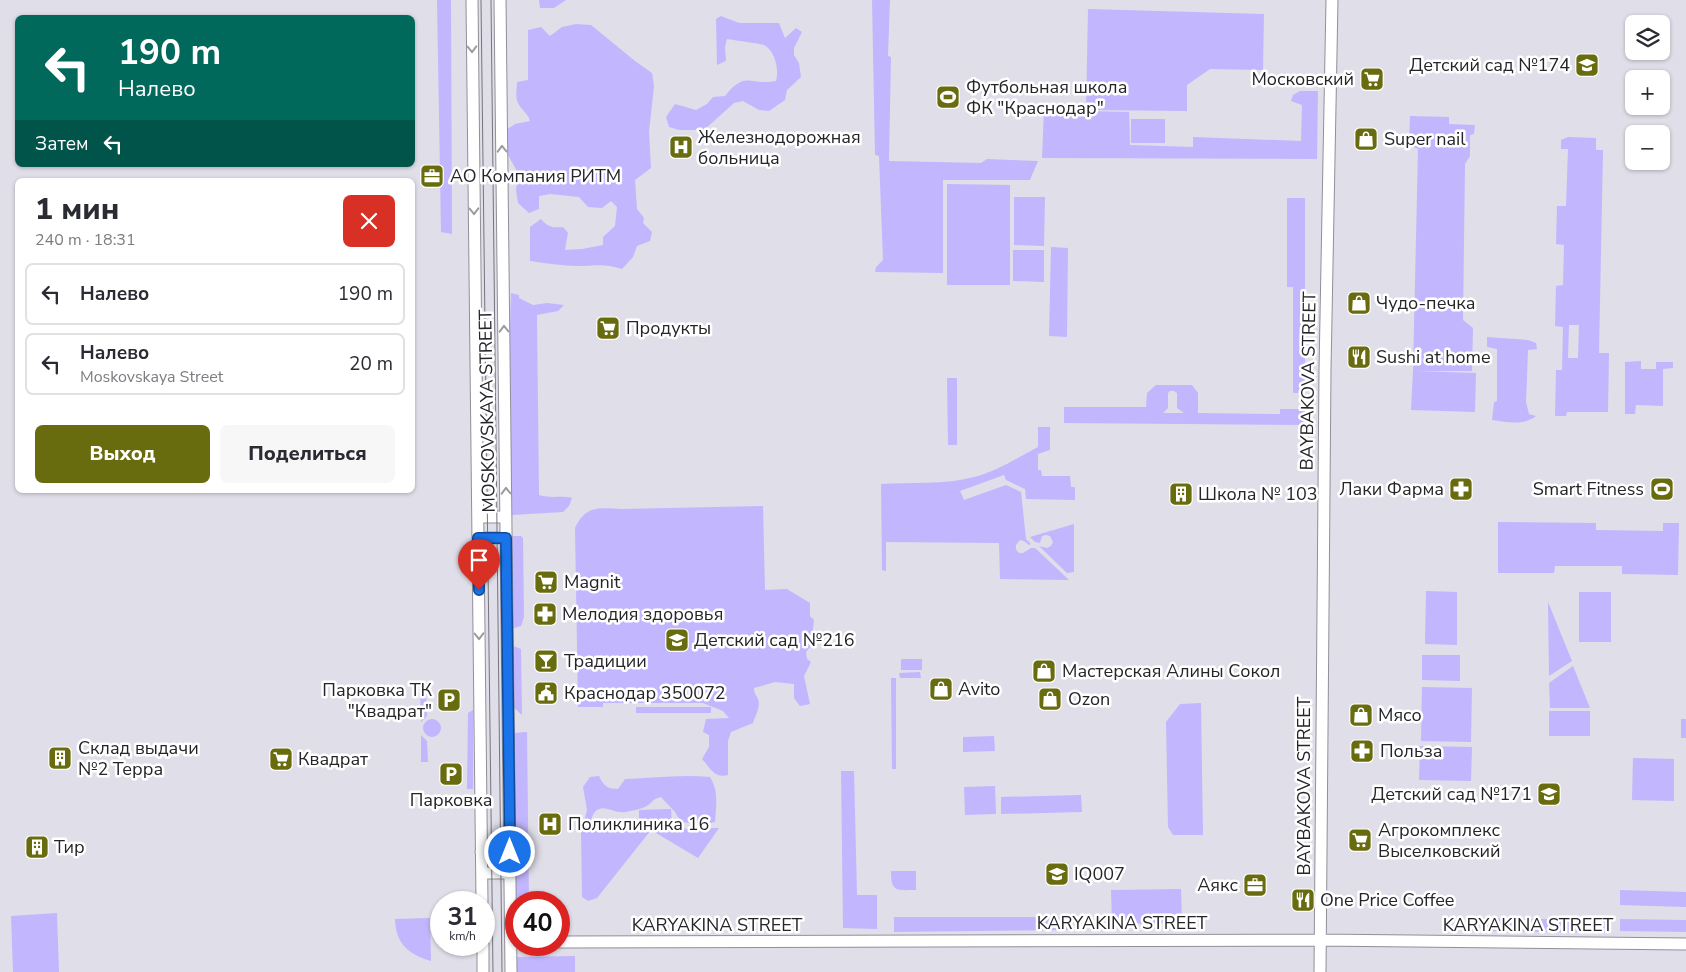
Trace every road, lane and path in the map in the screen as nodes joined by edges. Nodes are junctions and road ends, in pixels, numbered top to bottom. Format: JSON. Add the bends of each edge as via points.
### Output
{"nodes":[{"id":1,"x":472,"y":0,"type":"edge"},
{"id":2,"x":500,"y":0,"type":"edge"},
{"id":3,"x":1332,"y":0,"type":"edge"},
{"id":4,"x":478,"y":517,"type":"junction"},
{"id":5,"x":506,"y":517,"type":"junction"},
{"id":6,"x":478,"y":538,"type":"junction"},
{"id":7,"x":506,"y":538,"type":"junction"},
{"id":8,"x":481,"y":852,"type":"junction"},
{"id":9,"x":510,"y":852,"type":"junction"},
{"id":10,"x":482,"y":873,"type":"junction"},
{"id":11,"x":510,"y":873,"type":"junction"},
{"id":12,"x":482,"y":891,"type":"edge"},
{"id":13,"x":511,"y":891,"type":"edge"},
{"id":14,"x":1320,"y":940,"type":"junction"},
{"id":15,"x":570,"y":942,"type":"edge"},
{"id":16,"x":1686,"y":944,"type":"edge"},
{"id":17,"x":482,"y":956,"type":"edge"},
{"id":18,"x":513,"y":956,"type":"edge"},
{"id":19,"x":483,"y":972,"type":"edge"},
{"id":20,"x":511,"y":972,"type":"edge"},
{"id":21,"x":1320,"y":972,"type":"edge"}],
"edges":[{"from":1,"to":4,"type":"street","name":"MOSKOVSKAYA STREET","one_way":true},
{"from":5,"to":2,"type":"street","name":"MOSKOVSKAYA STREET","one_way":true},
{"from":3,"to":14,"type":"street","name":"BAYBAKOVA STREET"},
{"from":4,"to":5,"type":"street"},
{"from":4,"to":6,"type":"street","name":"MOSKOVSKAYA STREET"},
{"from":5,"to":7,"type":"street","name":"MOSKOVSKAYA STREET"},
{"from":6,"to":7,"type":"street"},
{"from":6,"to":8,"type":"street","name":"MOSKOVSKAYA STREET","one_way":true},
{"from":7,"to":9,"type":"street","name":"MOSKOVSKAYA STREET"},
{"from":8,"to":9,"type":"street"},
{"from":8,"to":10,"type":"street","name":"MOSKOVSKAYA STREET"},
{"from":9,"to":11,"type":"street","name":"MOSKOVSKAYA STREET"},
{"from":10,"to":11,"type":"street"},
{"from":10,"to":12,"type":"street","name":"MOSKOVSKAYA STREET"},
{"from":11,"to":13,"type":"street","name":"MOSKOVSKAYA STREET"},
{"from":14,"to":15,"type":"street","name":"KARYAKINA STREET"},
{"from":14,"to":16,"type":"street","name":"KARYAKINA STREET"},
{"from":14,"to":21,"type":"street","name":"BAYBAKOVA STREET"},
{"from":17,"to":19,"type":"street"},
{"from":18,"to":20,"type":"street","name":"MOSKOVSKAYA STREET"}]}
